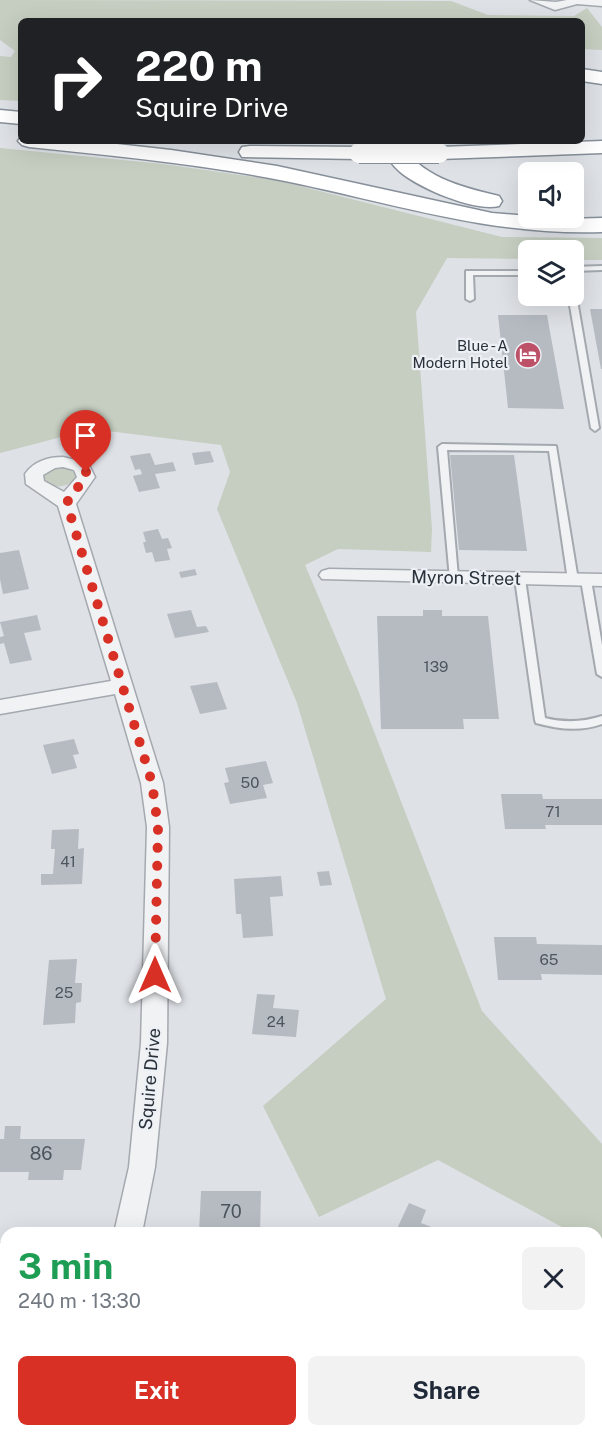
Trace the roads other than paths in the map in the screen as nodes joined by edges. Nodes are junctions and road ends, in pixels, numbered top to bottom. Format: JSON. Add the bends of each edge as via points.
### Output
{"nodes":[{"id":1,"x":536,"y":0,"type":"edge"},
{"id":2,"x":575,"y":0,"type":"edge"},
{"id":3,"x":602,"y":2,"type":"edge"},
{"id":4,"x":588,"y":62,"type":"edge"},
{"id":5,"x":602,"y":78,"type":"edge"},
{"id":6,"x":0,"y":109,"type":"edge"},
{"id":7,"x":18,"y":110,"type":"edge"},
{"id":8,"x":0,"y":116,"type":"edge"},
{"id":9,"x":18,"y":118,"type":"edge"},
{"id":10,"x":585,"y":132,"type":"edge"},
{"id":11,"x":602,"y":132,"type":"edge"},
{"id":12,"x":51,"y":144,"type":"edge"},
{"id":13,"x":89,"y":144,"type":"edge"},
{"id":14,"x":390,"y":144,"type":"edge"},
{"id":15,"x":602,"y":147,"type":"edge"},
{"id":16,"x":602,"y":204,"type":"edge"},
{"id":17,"x":518,"y":205,"type":"edge"},
{"id":18,"x":584,"y":206,"type":"edge"},
{"id":19,"x":584,"y":212,"type":"edge"},
{"id":20,"x":602,"y":212,"type":"edge"},
{"id":21,"x":602,"y":225,"type":"edge"},
{"id":22,"x":602,"y":268,"type":"edge"},
{"id":23,"x":584,"y":269,"type":"edge"},
{"id":24,"x":518,"y":273,"type":"edge"},
{"id":25,"x":470,"y":299,"type":"dead end"},
{"id":26,"x":574,"y":306,"type":"edge"},
{"id":27,"x":595,"y":428,"type":"dead end"},
{"id":28,"x":67,"y":504,"type":"dead end"},
{"id":29,"x":329,"y":575,"type":"dead end"},
{"id":30,"x":453,"y":577,"type":"junction"},
{"id":31,"x":520,"y":579,"type":"junction"},
{"id":32,"x":587,"y":580,"type":"edge"},
{"id":33,"x":597,"y":615,"type":"edge"},
{"id":34,"x":602,"y":674,"type":"edge"},
{"id":35,"x":123,"y":686,"type":"junction"},
{"id":36,"x":0,"y":707,"type":"edge"},
{"id":37,"x":602,"y":720,"type":"edge"},
{"id":38,"x":129,"y":1227,"type":"edge"}],
"edges":[{"from":1,"to":2,"type":"street","via":[[555,6]]},
{"from":2,"to":3,"type":"street"},
{"from":4,"to":5,"type":"highway"},
{"from":6,"to":7,"type":"highway"},
{"from":8,"to":9,"type":"highway"},
{"from":10,"to":11,"type":"highway"},
{"from":12,"to":21,"type":"highway","via":[[252,168],[501,223],[548,227]]},
{"from":13,"to":15,"type":"highway","bridge":true,"via":[[359,153]]},
{"from":14,"to":17,"type":"highway","via":[[401,161],[445,187]]},
{"from":16,"to":18,"type":"highway"},
{"from":19,"to":20,"type":"highway"},
{"from":22,"to":23,"type":"lane"},
{"from":24,"to":25,"type":"lane","via":[[470,273]]},
{"from":26,"to":27,"type":"lane"},
{"from":28,"to":35,"type":"street","name":"Squire Drive"},
{"from":29,"to":30,"type":"street","name":"Myron Street"},
{"from":30,"to":31,"type":"street","name":"Myron Street"},
{"from":30,"to":32,"type":"lane","via":[[442,447],[553,448]]},
{"from":31,"to":32,"type":"street","name":"Myron Street"},
{"from":31,"to":37,"type":"lane","via":[[540,720],[592,725]]},
{"from":32,"to":33,"type":"lane"},
{"from":33,"to":34,"type":"lane"},
{"from":35,"to":36,"type":"street"},
{"from":35,"to":38,"type":"street","name":"Squire Drive","via":[[152,783],[158,827],[154,1043],[142,1167]]}]}
